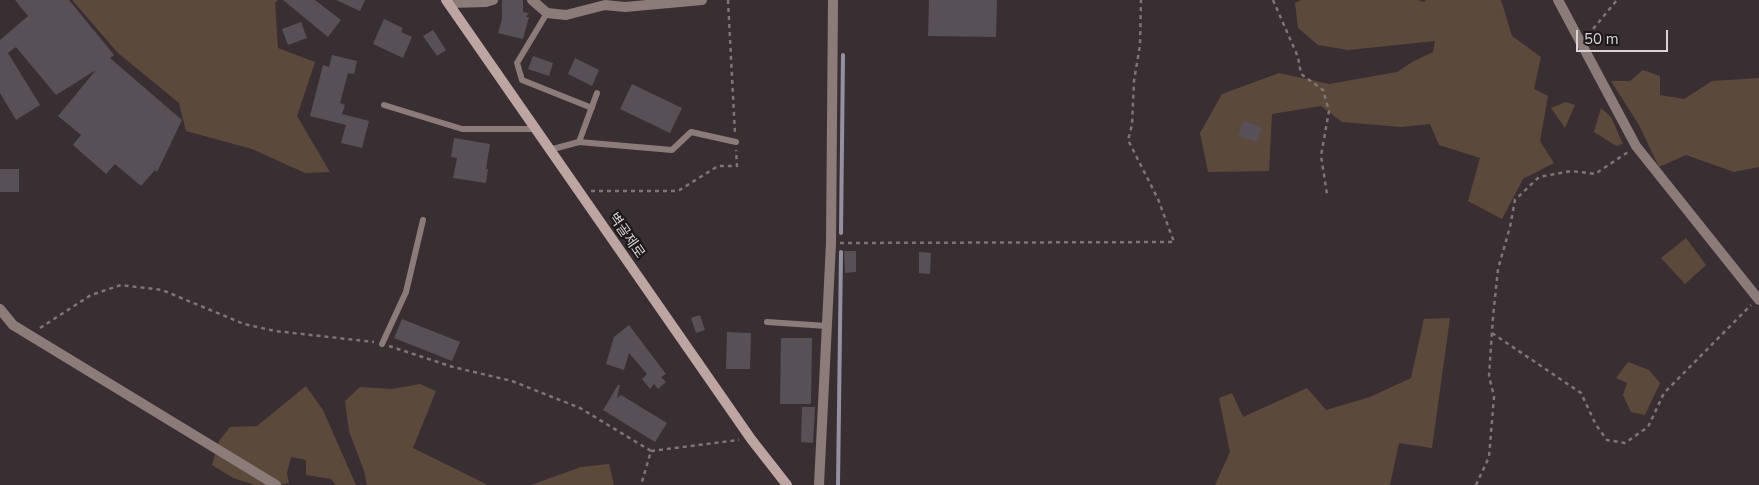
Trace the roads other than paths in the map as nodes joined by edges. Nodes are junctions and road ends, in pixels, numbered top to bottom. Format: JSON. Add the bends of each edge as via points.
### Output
{"nodes":[{"id":1,"x":493,"y":0,"type":"edge"},
{"id":2,"x":532,"y":0,"type":"edge"},
{"id":3,"x":702,"y":0,"type":"edge"},
{"id":4,"x":834,"y":0,"type":"edge"},
{"id":5,"x":1558,"y":0,"type":"edge"},
{"id":6,"x":448,"y":2,"type":"edge"},
{"id":7,"x":547,"y":13,"type":"junction"},
{"id":8,"x":597,"y":93,"type":"dead end"},
{"id":9,"x":384,"y":104,"type":"dead end"},
{"id":10,"x":592,"y":108,"type":"junction"},
{"id":11,"x":535,"y":129,"type":"junction"},
{"id":12,"x":579,"y":142,"type":"junction"},
{"id":13,"x":736,"y":142,"type":"dead end"},
{"id":14,"x":549,"y":150,"type":"junction"},
{"id":15,"x":423,"y":220,"type":"dead end"},
{"id":16,"x":1758,"y":299,"type":"edge"},
{"id":17,"x":0,"y":309,"type":"edge"},
{"id":18,"x":767,"y":322,"type":"dead end"},
{"id":19,"x":827,"y":326,"type":"junction"},
{"id":20,"x":382,"y":344,"type":"road end"},
{"id":21,"x":276,"y":485,"type":"edge"},
{"id":22,"x":787,"y":485,"type":"edge"},
{"id":23,"x":819,"y":485,"type":"edge"}],
"edges":[{"from":1,"to":6,"type":"street"},
{"from":2,"to":7,"type":"street"},
{"from":3,"to":7,"type":"street","via":[[624,7],[605,5],[566,16]]},
{"from":4,"to":19,"type":"street"},
{"from":5,"to":16,"type":"street","via":[[1636,146]]},
{"from":6,"to":11,"type":"street","name":"벽골제로"},
{"from":7,"to":10,"type":"lane","via":[[517,64],[522,80]]},
{"from":8,"to":10,"type":"lane"},
{"from":9,"to":11,"type":"lane","via":[[462,129]]},
{"from":10,"to":12,"type":"lane"},
{"from":11,"to":14,"type":"street","name":"벽골제로"},
{"from":12,"to":13,"type":"lane","via":[[672,150],[691,132]]},
{"from":12,"to":14,"type":"lane"},
{"from":14,"to":22,"type":"street","name":"벽골제로","via":[[751,439]]},
{"from":15,"to":20,"type":"lane","via":[[406,292]]},
{"from":17,"to":21,"type":"street","via":[[13,325]]},
{"from":18,"to":19,"type":"lane"},
{"from":19,"to":23,"type":"street"}]}
